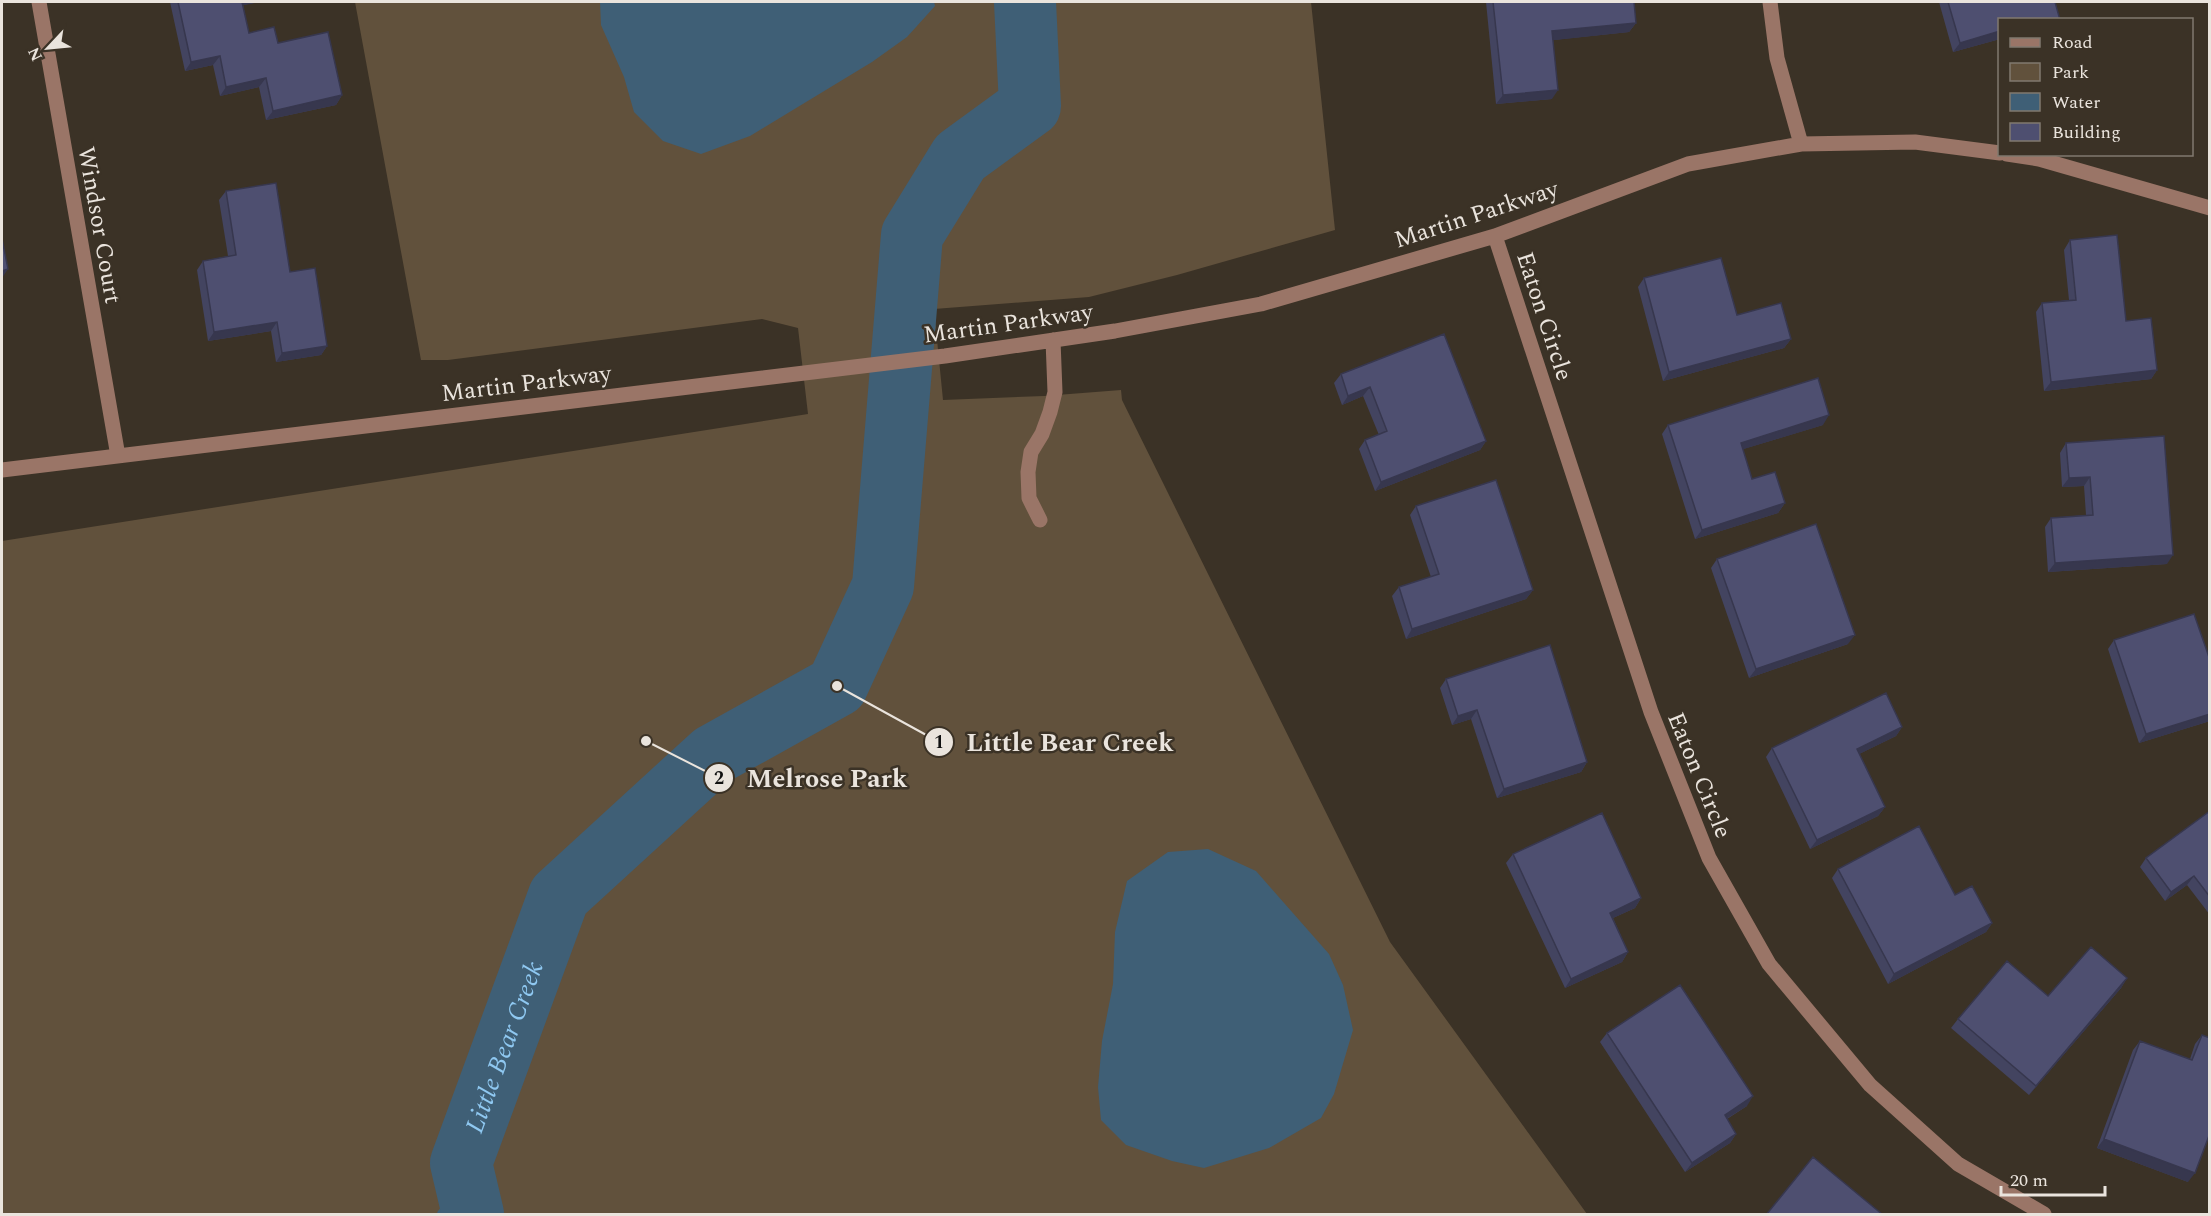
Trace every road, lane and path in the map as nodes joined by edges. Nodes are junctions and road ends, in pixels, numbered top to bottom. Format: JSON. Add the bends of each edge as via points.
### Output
{"nodes":[{"id":1,"x":39,"y":2,"type":"edge"},
{"id":2,"x":1770,"y":2,"type":"edge"},
{"id":3,"x":1802,"y":144,"type":"junction"},
{"id":4,"x":1998,"y":153,"type":"edge"},
{"id":5,"x":2020,"y":156,"type":"edge"},
{"id":6,"x":2210,"y":208,"type":"edge"},
{"id":7,"x":1495,"y":236,"type":"junction"},
{"id":8,"x":1053,"y":340,"type":"junction"},
{"id":9,"x":118,"y":456,"type":"junction"},
{"id":10,"x":2,"y":470,"type":"edge"},
{"id":11,"x":1040,"y":520,"type":"dead end"},
{"id":12,"x":2044,"y":1215,"type":"edge"}],
"edges":[{"from":1,"to":9,"type":"street","name":"Windsor Court"},
{"from":2,"to":3,"type":"street","via":[[1777,58]]},
{"from":3,"to":4,"type":"street","name":"Martin Parkway","via":[[1915,142]]},
{"from":3,"to":7,"type":"street","name":"Martin Parkway","via":[[1688,164]]},
{"from":5,"to":6,"type":"street"},
{"from":7,"to":8,"type":"street","name":"Martin Parkway","via":[[1261,304]]},
{"from":7,"to":12,"type":"street","name":"Eaton Circle","via":[[1651,712],[1709,858],[1769,964],[1870,1084],[1958,1164]]},
{"from":8,"to":9,"type":"street","name":"Martin Parkway"},
{"from":8,"to":11,"type":"street","via":[[1055,392],[1042,434],[1031,452],[1028,472],[1029,498]]},
{"from":9,"to":10,"type":"street","name":"Martin Parkway"}]}
